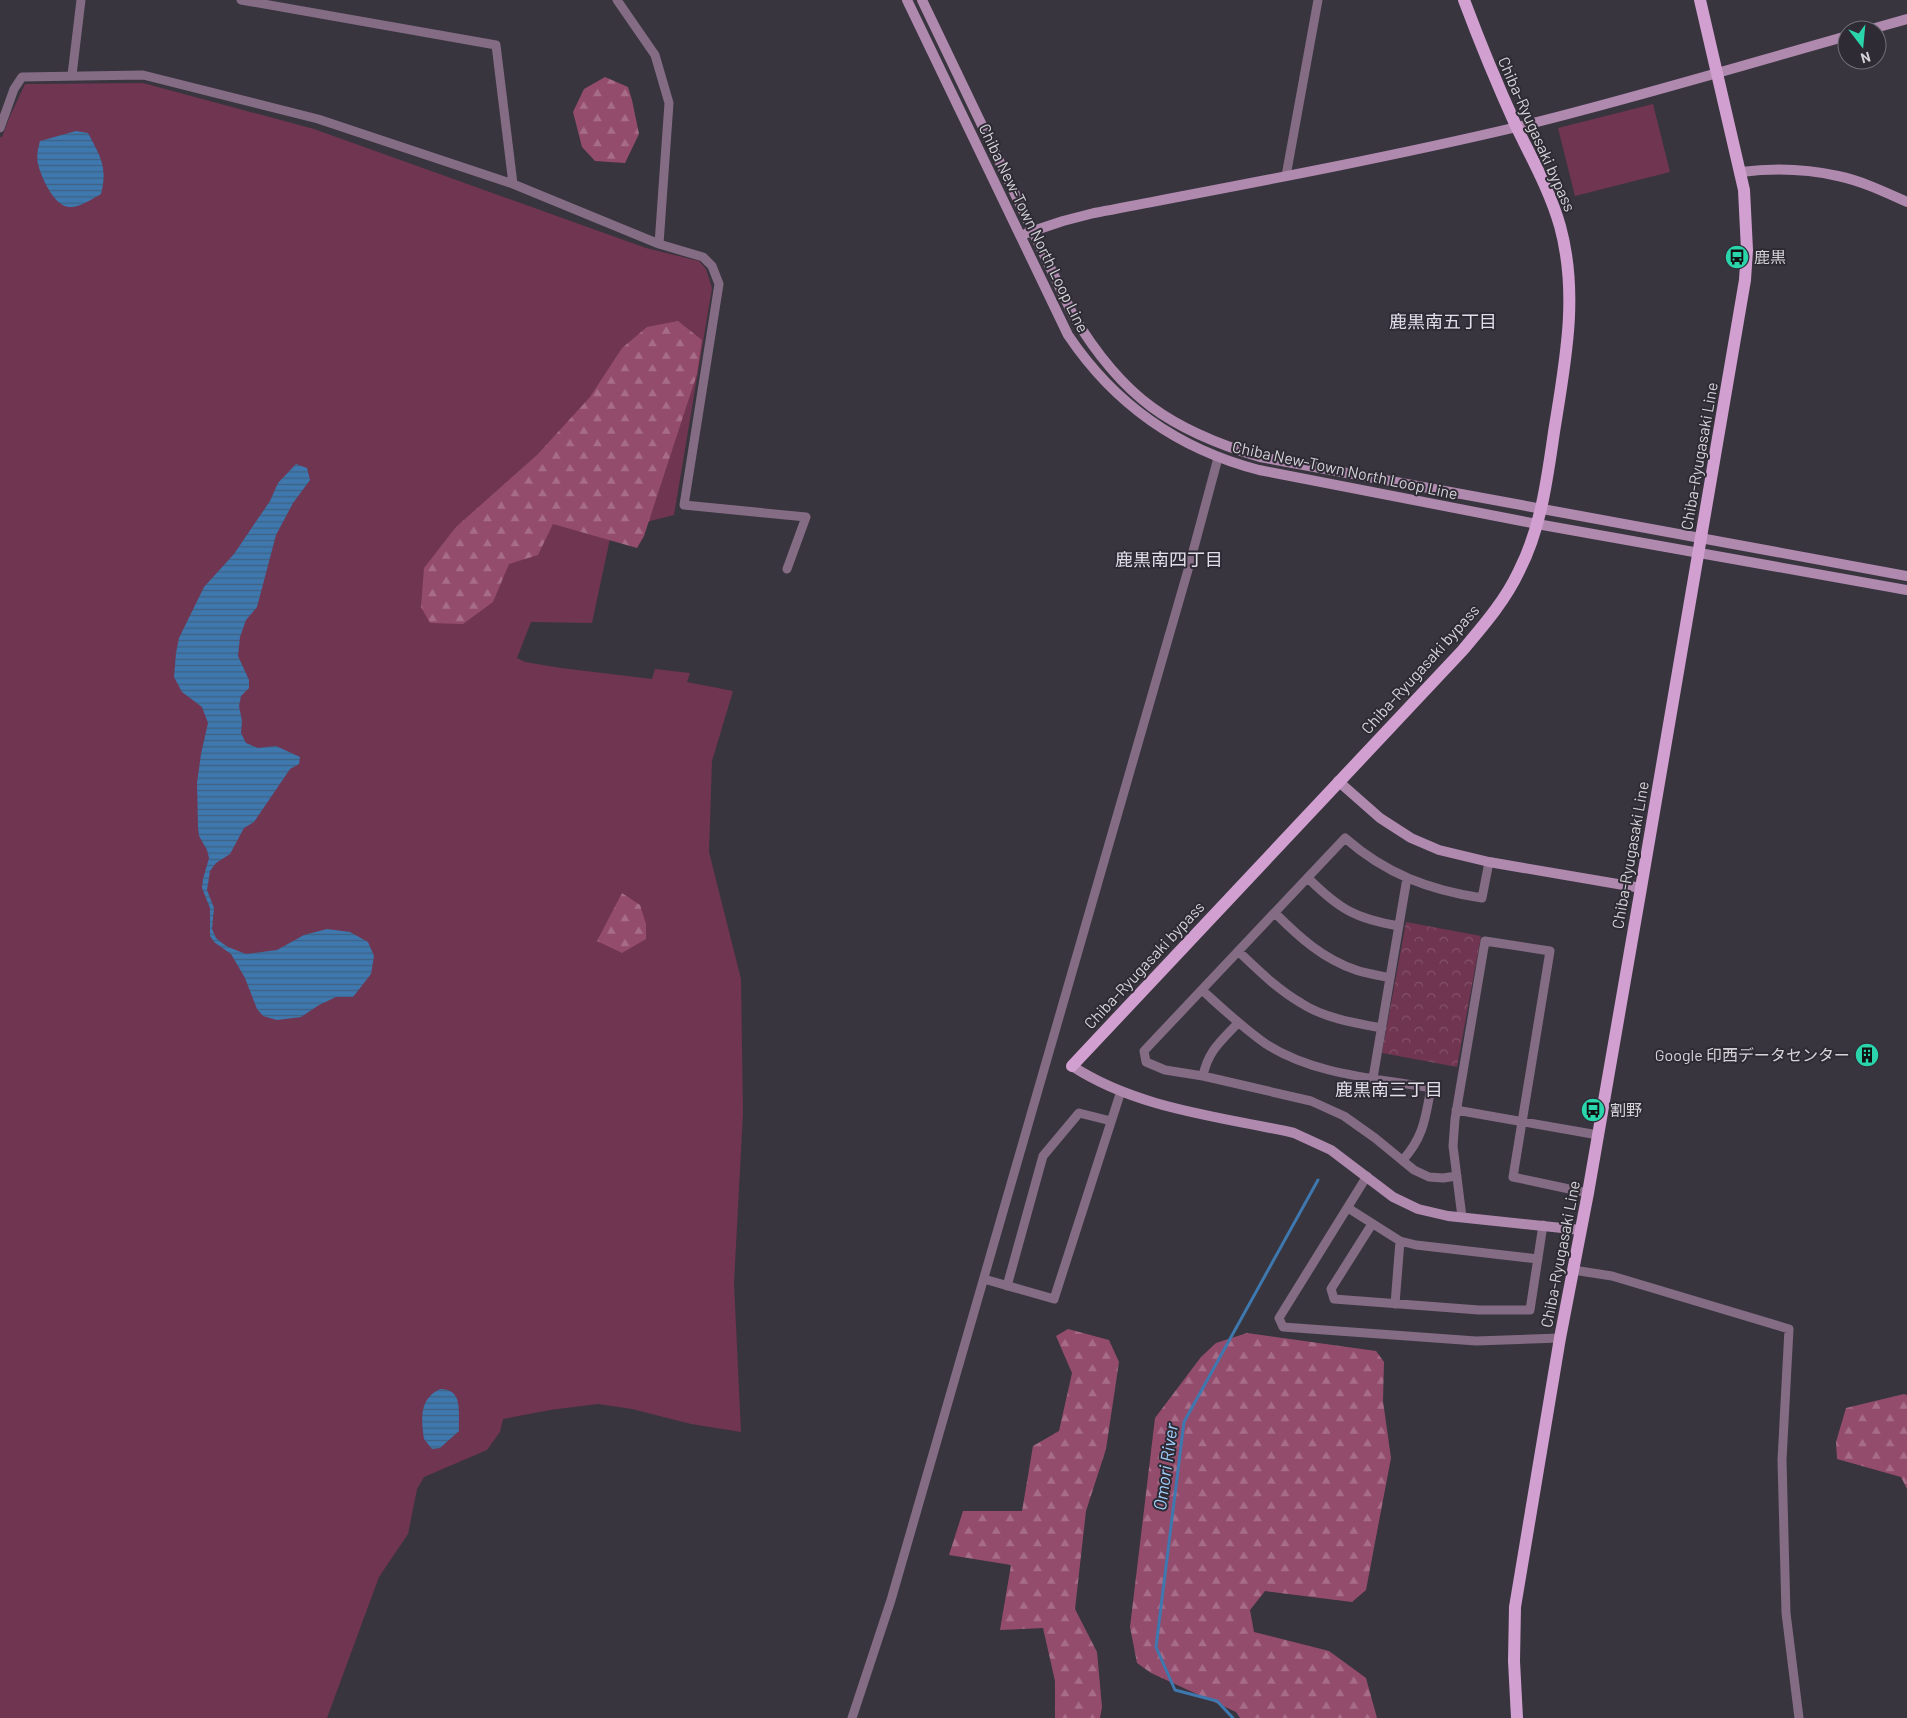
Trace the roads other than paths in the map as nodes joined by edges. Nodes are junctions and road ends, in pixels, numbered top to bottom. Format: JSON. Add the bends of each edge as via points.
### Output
{"nodes":[{"id":1,"x":81,"y":0,"type":"edge"},
{"id":2,"x":241,"y":0,"type":"edge"},
{"id":3,"x":617,"y":0,"type":"edge"},
{"id":4,"x":907,"y":0,"type":"edge"},
{"id":5,"x":922,"y":0,"type":"edge"},
{"id":6,"x":1318,"y":0,"type":"edge"},
{"id":7,"x":1464,"y":0,"type":"edge"},
{"id":8,"x":1700,"y":0,"type":"edge"},
{"id":9,"x":1907,"y":19,"type":"edge"},
{"id":10,"x":1887,"y":25,"type":"edge"},
{"id":11,"x":1837,"y":39,"type":"edge"},
{"id":12,"x":1717,"y":73,"type":"junction"},
{"id":13,"x":72,"y":75,"type":"junction"},
{"id":14,"x":1517,"y":127,"type":"junction"},
{"id":15,"x":0,"y":128,"type":"edge"},
{"id":16,"x":1741,"y":172,"type":"junction"},
{"id":17,"x":1286,"y":176,"type":"junction"},
{"id":18,"x":513,"y":184,"type":"junction"},
{"id":19,"x":1907,"y":202,"type":"edge"},
{"id":20,"x":1032,"y":231,"type":"junction"},
{"id":21,"x":1019,"y":237,"type":"junction"},
{"id":22,"x":659,"y":244,"type":"junction"},
{"id":23,"x":1218,"y":458,"type":"junction"},
{"id":24,"x":1541,"y":510,"type":"junction"},
{"id":25,"x":1537,"y":524,"type":"junction"},
{"id":26,"x":1701,"y":539,"type":"junction"},
{"id":27,"x":1699,"y":553,"type":"junction"},
{"id":28,"x":788,"y":569,"type":"dead end"},
{"id":29,"x":1907,"y":576,"type":"edge"},
{"id":30,"x":1907,"y":590,"type":"edge"},
{"id":31,"x":1338,"y":781,"type":"junction"},
{"id":32,"x":1489,"y":862,"type":"junction"},
{"id":33,"x":1308,"y":878,"type":"junction"},
{"id":34,"x":1407,"y":878,"type":"junction"},
{"id":35,"x":1641,"y":888,"type":"junction"},
{"id":36,"x":1275,"y":913,"type":"junction"},
{"id":37,"x":1399,"y":926,"type":"junction"},
{"id":38,"x":1238,"y":951,"type":"junction"},
{"id":39,"x":1390,"y":978,"type":"junction"},
{"id":40,"x":1202,"y":990,"type":"junction"},
{"id":41,"x":1238,"y":1023,"type":"junction"},
{"id":42,"x":1382,"y":1028,"type":"junction"},
{"id":43,"x":1072,"y":1066,"type":"joint"},
{"id":44,"x":1203,"y":1076,"type":"junction"},
{"id":45,"x":1373,"y":1078,"type":"junction"},
{"id":46,"x":1121,"y":1091,"type":"junction"},
{"id":47,"x":1456,"y":1110,"type":"junction"},
{"id":48,"x":1111,"y":1121,"type":"junction"},
{"id":49,"x":1522,"y":1122,"type":"junction"},
{"id":50,"x":1598,"y":1135,"type":"junction"},
{"id":51,"x":1403,"y":1160,"type":"junction"},
{"id":52,"x":1367,"y":1176,"type":"junction"},
{"id":53,"x":1457,"y":1176,"type":"junction"},
{"id":54,"x":1588,"y":1193,"type":"junction"},
{"id":55,"x":1348,"y":1208,"type":"junction"},
{"id":56,"x":1462,"y":1217,"type":"junction"},
{"id":57,"x":1372,"y":1224,"type":"junction"},
{"id":58,"x":1543,"y":1225,"type":"junction"},
{"id":59,"x":1581,"y":1230,"type":"junction"},
{"id":60,"x":1400,"y":1241,"type":"junction"},
{"id":61,"x":1538,"y":1258,"type":"junction"},
{"id":62,"x":1573,"y":1270,"type":"junction"},
{"id":63,"x":984,"y":1279,"type":"junction"},
{"id":64,"x":1007,"y":1286,"type":"junction"},
{"id":65,"x":1395,"y":1304,"type":"junction"},
{"id":66,"x":1560,"y":1338,"type":"junction"},
{"id":67,"x":854,"y":1718,"type":"edge"},
{"id":68,"x":1517,"y":1718,"type":"edge"},
{"id":69,"x":1799,"y":1718,"type":"edge"}],
"edges":[{"from":1,"to":13,"type":"street"},
{"from":2,"to":18,"type":"street","via":[[496,45]]},
{"from":3,"to":22,"type":"street","via":[[655,55],[669,104]]},
{"from":4,"to":21,"type":"main road","name":"Chiba New-Town North Loop Line"},
{"from":5,"to":20,"type":"main road","name":"Chiba New-Town North Loop Line"},
{"from":6,"to":17,"type":"street"},
{"from":7,"to":14,"type":"main road","name":"Chiba-Ryugasaki bypass"},
{"from":8,"to":12,"type":"main road","name":"Chiba-Ryugasaki Line"},
{"from":9,"to":10,"type":"main road"},
{"from":11,"to":12,"type":"main road"},
{"from":12,"to":14,"type":"main road"},
{"from":12,"to":16,"type":"main road","name":"Chiba-Ryugasaki Line"},
{"from":13,"to":15,"type":"street","via":[[22,77],[14,89]]},
{"from":13,"to":18,"type":"street","via":[[143,75],[318,119]]},
{"from":14,"to":17,"type":"main road"},
{"from":14,"to":24,"type":"main road","name":"Chiba-Ryugasaki bypass","via":[[1555,210],[1569,277],[1566,359]]},
{"from":16,"to":19,"type":"main road","via":[[1784,170],[1838,176]]},
{"from":16,"to":26,"type":"main road","name":"Chiba-Ryugasaki Line","via":[[1747,220],[1745,280]]},
{"from":17,"to":20,"type":"main road","via":[[1094,213]]},
{"from":18,"to":22,"type":"street"},
{"from":20,"to":21,"type":"main road"},
{"from":20,"to":24,"type":"main road","name":"Chiba New-Town North Loop Line","via":[[1073,315],[1110,370],[1154,409],[1196,435],[1260,457]]},
{"from":21,"to":23,"type":"main road","name":"Chiba New-Town North Loop Line","via":[[1068,335],[1099,376],[1152,423]]},
{"from":22,"to":28,"type":"street","via":[[703,257],[712,266],[718,284],[684,505],[806,517]]},
{"from":23,"to":25,"type":"main road","name":"Chiba New-Town North Loop Line","via":[[1259,470]]},
{"from":23,"to":63,"type":"street"},
{"from":24,"to":25,"type":"main road","name":"Chiba-Ryugasaki bypass"},
{"from":24,"to":26,"type":"main road","name":"Chiba New-Town North Loop Line"},
{"from":25,"to":27,"type":"main road","name":"Chiba New-Town North Loop Line"},
{"from":25,"to":31,"type":"main road","name":"Chiba-Ryugasaki bypass","via":[[1519,571],[1498,607],[1462,651]]},
{"from":26,"to":27,"type":"main road","name":"Chiba-Ryugasaki Line"},
{"from":26,"to":29,"type":"main road","name":"Chiba New-Town North Loop Line"},
{"from":27,"to":30,"type":"main road","name":"Chiba New-Town North Loop Line"},
{"from":27,"to":35,"type":"main road","name":"Chiba-Ryugasaki Line"},
{"from":31,"to":32,"type":"main road","via":[[1380,818],[1411,838],[1440,850]]},
{"from":31,"to":43,"type":"main road","name":"Chiba-Ryugasaki bypass"},
{"from":32,"to":34,"type":"street","via":[[1482,898],[1454,894]]},
{"from":32,"to":35,"type":"main road"},
{"from":33,"to":34,"type":"street","via":[[1345,838],[1385,868]]},
{"from":33,"to":36,"type":"street"},
{"from":33,"to":37,"type":"street","via":[[1348,912],[1372,922]]},
{"from":34,"to":37,"type":"street"},
{"from":35,"to":50,"type":"main road","name":"Chiba-Ryugasaki Line"},
{"from":36,"to":38,"type":"street"},
{"from":36,"to":39,"type":"street","via":[[1298,937],[1325,956],[1356,970]]},
{"from":37,"to":39,"type":"street"},
{"from":38,"to":40,"type":"street"},
{"from":38,"to":42,"type":"street","via":[[1268,980],[1302,1004],[1341,1020]]},
{"from":39,"to":42,"type":"street"},
{"from":40,"to":41,"type":"street"},
{"from":40,"to":44,"type":"street","via":[[1144,1051],[1146,1062],[1165,1070]]},
{"from":41,"to":44,"type":"street","via":[[1212,1051]]},
{"from":41,"to":45,"type":"street","via":[[1267,1044],[1301,1061]]},
{"from":42,"to":45,"type":"street"},
{"from":43,"to":46,"type":"main road"},
{"from":44,"to":51,"type":"street","via":[[1312,1101],[1344,1116]]},
{"from":45,"to":51,"type":"street","via":[[1431,1088],[1422,1131]]},
{"from":46,"to":48,"type":"street"},
{"from":46,"to":52,"type":"main road","via":[[1178,1110],[1294,1133],[1320,1143]]},
{"from":47,"to":49,"type":"street"},
{"from":47,"to":49,"type":"street","via":[[1485,941],[1550,951]]},
{"from":47,"to":53,"type":"street","via":[[1453,1146]]},
{"from":48,"to":64,"type":"street","via":[[1079,1113],[1043,1156]]},
{"from":48,"to":64,"type":"street","via":[[1054,1299]]},
{"from":49,"to":50,"type":"street"},
{"from":49,"to":54,"type":"street","via":[[1513,1177]]},
{"from":50,"to":54,"type":"main road","name":"Chiba-Ryugasaki Line"},
{"from":51,"to":53,"type":"street","via":[[1429,1178]]},
{"from":52,"to":55,"type":"street"},
{"from":52,"to":56,"type":"main road","via":[[1393,1197],[1411,1206]]},
{"from":53,"to":56,"type":"street"},
{"from":54,"to":59,"type":"main road","name":"Chiba-Ryugasaki Line"},
{"from":55,"to":57,"type":"street"},
{"from":55,"to":66,"type":"street","via":[[1279,1318],[1283,1327],[1476,1341]]},
{"from":56,"to":58,"type":"main road"},
{"from":57,"to":60,"type":"street"},
{"from":57,"to":65,"type":"street","via":[[1331,1289],[1332,1294],[1334,1299]]},
{"from":58,"to":59,"type":"main road"},
{"from":58,"to":61,"type":"street"},
{"from":59,"to":62,"type":"main road","name":"Chiba-Ryugasaki Line"},
{"from":60,"to":61,"type":"street","via":[[1436,1248]]},
{"from":60,"to":65,"type":"street"},
{"from":61,"to":65,"type":"street","via":[[1530,1310]]},
{"from":62,"to":66,"type":"main road","name":"Chiba-Ryugasaki Line"},
{"from":62,"to":69,"type":"street","via":[[1612,1276],[1789,1329],[1782,1460],[1786,1613]]},
{"from":63,"to":64,"type":"street"},
{"from":63,"to":67,"type":"street"},
{"from":66,"to":68,"type":"main road","name":"Chiba-Ryugasaki Line","via":[[1515,1607]]}]}
